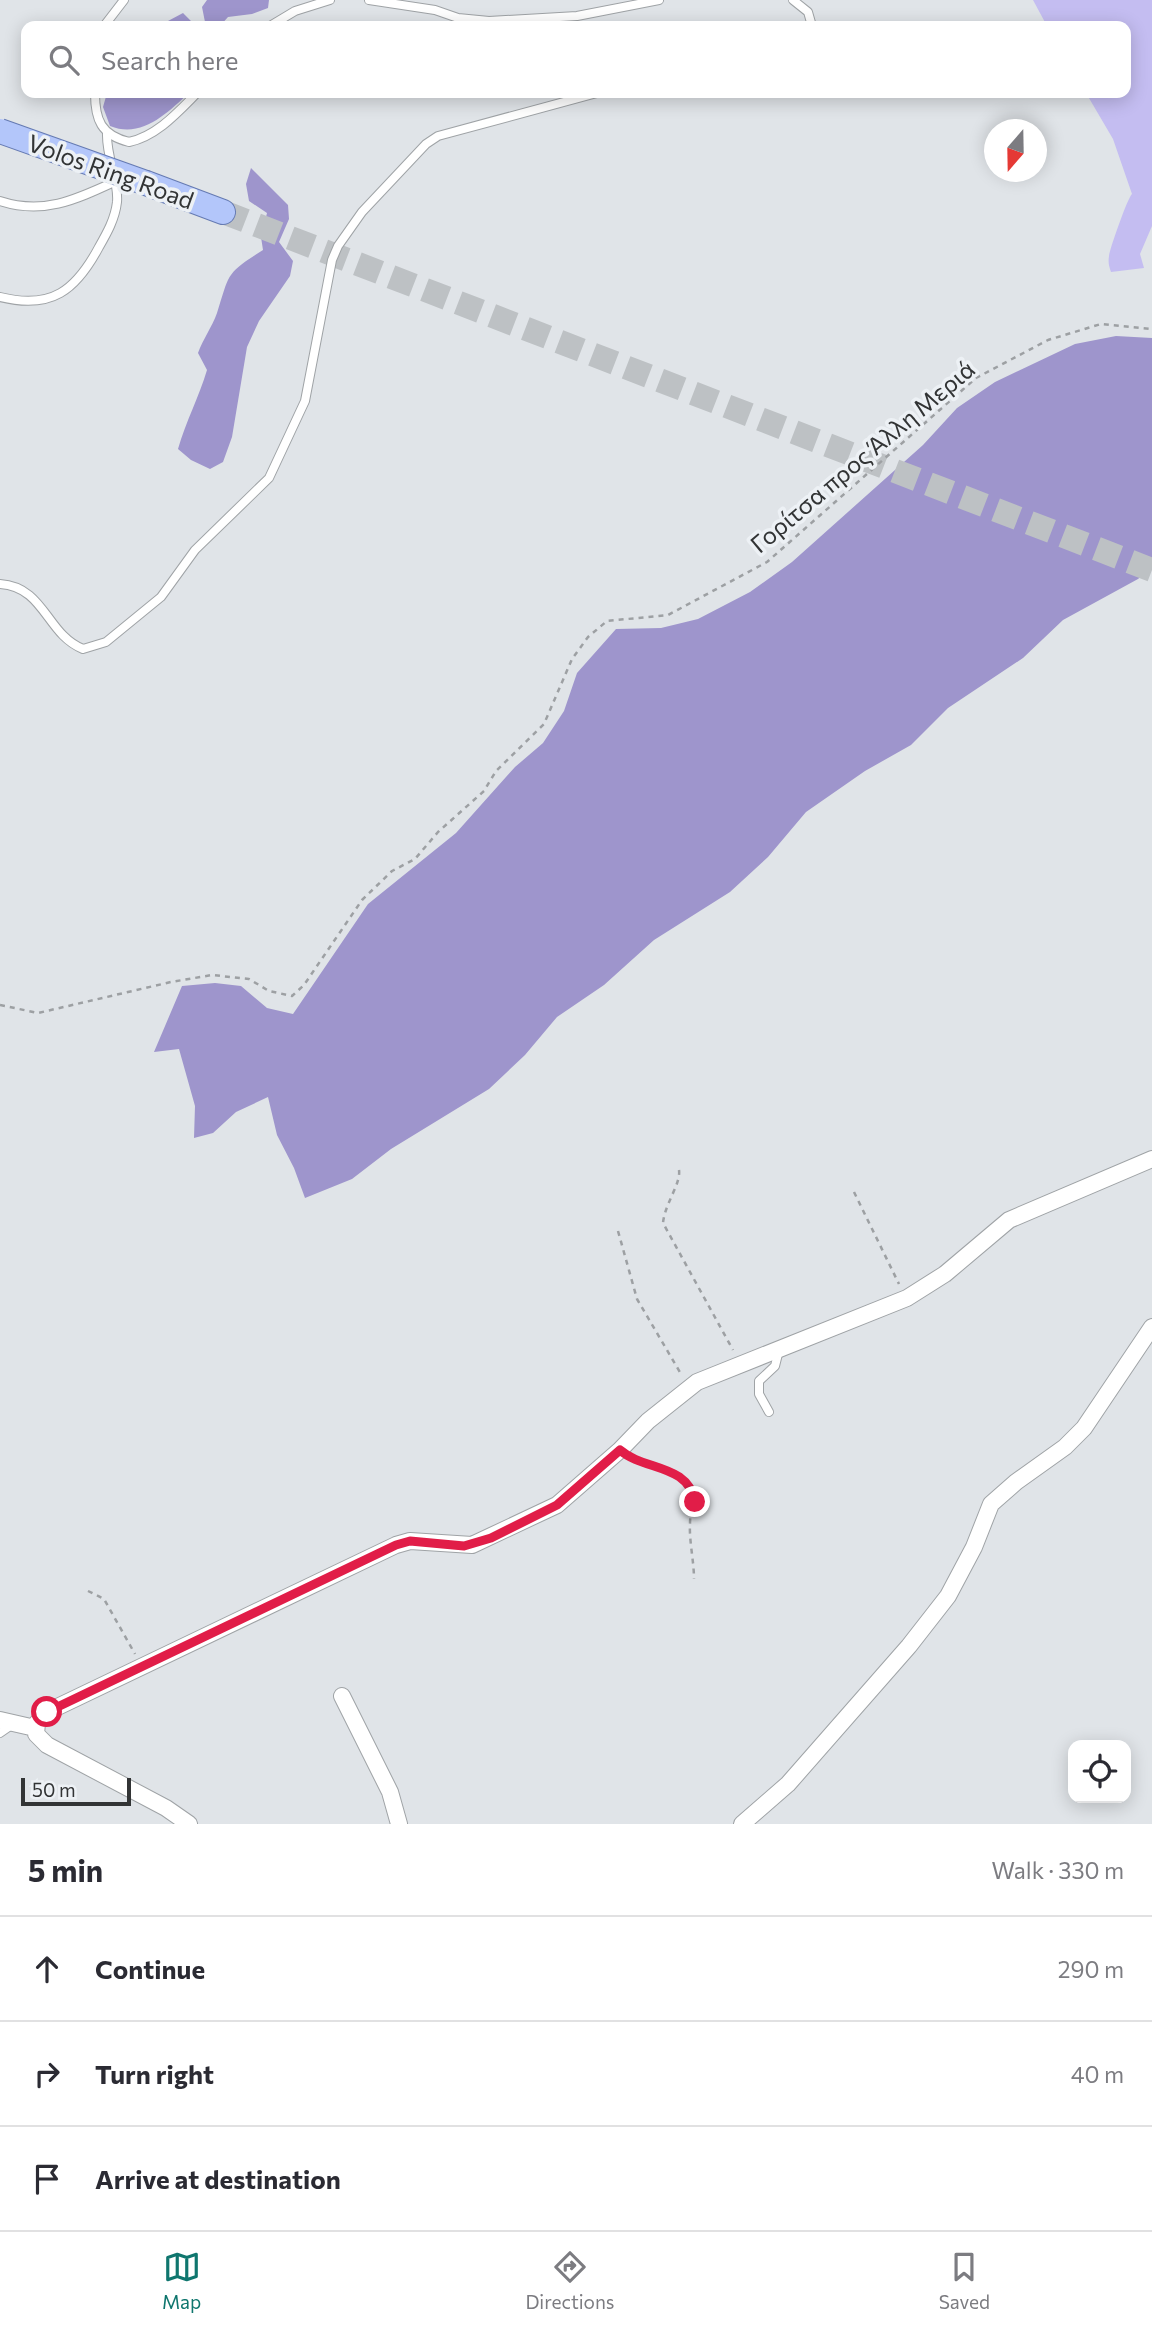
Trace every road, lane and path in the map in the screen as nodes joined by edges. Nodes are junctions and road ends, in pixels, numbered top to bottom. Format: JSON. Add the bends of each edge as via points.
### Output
{"nodes":[{"id":1,"x":124,"y":0,"type":"edge"},
{"id":2,"x":330,"y":0,"type":"edge"},
{"id":3,"x":369,"y":0,"type":"edge"},
{"id":4,"x":659,"y":0,"type":"edge"},
{"id":5,"x":793,"y":0,"type":"edge"},
{"id":6,"x":108,"y":21,"type":"edge"},
{"id":7,"x":278,"y":21,"type":"edge"},
{"id":8,"x":811,"y":21,"type":"edge"},
{"id":9,"x":95,"y":98,"type":"edge"},
{"id":10,"x":192,"y":98,"type":"edge"},
{"id":11,"x":582,"y":98,"type":"edge"},
{"id":12,"x":0,"y":131,"type":"edge"},
{"id":13,"x":107,"y":134,"type":"junction"},
{"id":14,"x":114,"y":182,"type":"junction"},
{"id":15,"x":0,"y":201,"type":"edge"},
{"id":16,"x":223,"y":212,"type":"tunnel mouth"},
{"id":17,"x":0,"y":297,"type":"edge"},
{"id":18,"x":1152,"y":329,"type":"edge"},
{"id":19,"x":0,"y":584,"type":"edge"},
{"id":20,"x":0,"y":1005,"type":"edge"},
{"id":21,"x":1152,"y":1158,"type":"edge"},
{"id":22,"x":679,"y":1170,"type":"dead end"},
{"id":23,"x":854,"y":1192,"type":"dead end"},
{"id":24,"x":618,"y":1231,"type":"dead end"},
{"id":25,"x":907,"y":1298,"type":"junction"},
{"id":26,"x":1152,"y":1327,"type":"edge"},
{"id":27,"x":779,"y":1349,"type":"junction"},
{"id":28,"x":741,"y":1366,"type":"junction"},
{"id":29,"x":689,"y":1387,"type":"junction"},
{"id":30,"x":769,"y":1412,"type":"dead end"},
{"id":31,"x":620,"y":1450,"type":"junction"},
{"id":32,"x":694,"y":1579,"type":"dead end"},
{"id":33,"x":88,"y":1591,"type":"dead end"},
{"id":34,"x":141,"y":1666,"type":"junction"},
{"id":35,"x":342,"y":1696,"type":"dead end"},
{"id":36,"x":3,"y":1723,"type":"edge"},
{"id":37,"x":35,"y":1728,"type":"junction"},
{"id":38,"x":189,"y":1824,"type":"edge"},
{"id":39,"x":399,"y":1824,"type":"edge"},
{"id":40,"x":742,"y":1824,"type":"edge"}],
"edges":[{"from":1,"to":6,"type":"lane"},
{"from":2,"to":7,"type":"lane"},
{"from":3,"to":4,"type":"lane","via":[[489,21],[577,16]]},
{"from":5,"to":8,"type":"lane","via":[[808,12]]},
{"from":9,"to":13,"type":"lane","via":[[96,115]]},
{"from":10,"to":13,"type":"lane","via":[[139,140],[129,142]]},
{"from":11,"to":19,"type":"lane","via":[[438,136],[362,212],[332,260],[305,401],[269,478],[195,550],[160,597],[125,628],[98,646],[83,649],[59,630],[26,590]]},
{"from":12,"to":16,"type":"main road","name":"Volos Ring Road","bridge":true},
{"from":13,"to":14,"type":"lane"},
{"from":14,"to":15,"type":"lane","via":[[50,208],[20,208]]},
{"from":14,"to":17,"type":"lane","via":[[117,199],[112,223],[74,286],[56,296]]},
{"from":18,"to":20,"type":"path","name":"Γορίτσα προς Άλλη Μεριά","via":[[1101,324],[1048,340],[975,377],[767,562],[668,615],[607,621],[572,659],[544,724],[415,859],[393,871],[362,900],[292,996],[269,991],[249,979],[212,975],[38,1013]]},
{"from":21,"to":25,"type":"street","via":[[1009,1220],[945,1274]]},
{"from":22,"to":28,"type":"path","via":[[680,1178],[664,1212],[666,1234]]},
{"from":23,"to":25,"type":"path"},
{"from":24,"to":29,"type":"path","via":[[637,1300]]},
{"from":25,"to":27,"type":"street"},
{"from":26,"to":40,"type":"street","via":[[1084,1428],[991,1504],[953,1587],[909,1646],[788,1784]]},
{"from":27,"to":28,"type":"street"},
{"from":27,"to":30,"type":"lane","via":[[775,1366],[759,1381],[759,1394]]},
{"from":28,"to":29,"type":"street"},
{"from":29,"to":31,"type":"street"},
{"from":31,"to":32,"type":"path","via":[[635,1461],[675,1474],[693,1490],[689,1525]]},
{"from":31,"to":34,"type":"street","via":[[557,1505],[491,1538],[464,1546],[410,1541],[396,1545]]},
{"from":33,"to":34,"type":"path","via":[[104,1599]]},
{"from":34,"to":37,"type":"street","via":[[47,1712]]},
{"from":35,"to":39,"type":"street","via":[[390,1792]]},
{"from":36,"to":37,"type":"street"},
{"from":37,"to":38,"type":"street","via":[[37,1736],[52,1748]]}]}
